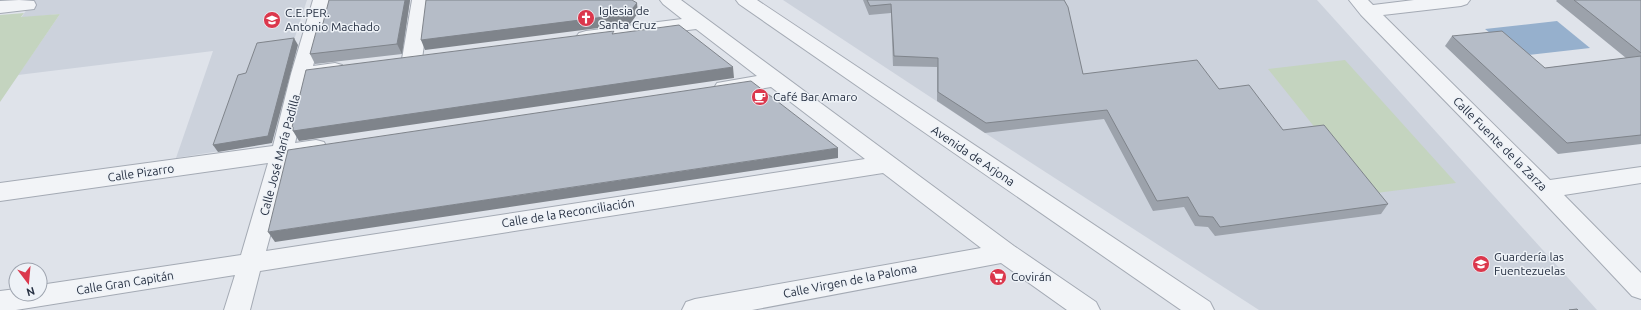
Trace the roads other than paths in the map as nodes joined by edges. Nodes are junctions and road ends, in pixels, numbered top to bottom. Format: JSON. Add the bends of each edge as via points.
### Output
{"nodes":[{"id":1,"x":322,"y":0,"type":"edge"},
{"id":2,"x":421,"y":0,"type":"edge"},
{"id":3,"x":669,"y":0,"type":"edge"},
{"id":4,"x":745,"y":0,"type":"edge"},
{"id":5,"x":1461,"y":0,"type":"edge"},
{"id":6,"x":27,"y":5,"type":"dead end"},
{"id":7,"x":1363,"y":5,"type":"edge"},
{"id":8,"x":0,"y":7,"type":"edge"},
{"id":9,"x":699,"y":23,"type":"junction"},
{"id":10,"x":567,"y":40,"type":"edge"},
{"id":11,"x":412,"y":59,"type":"edge"},
{"id":12,"x":353,"y":67,"type":"edge"},
{"id":13,"x":301,"y":74,"type":"junction"},
{"id":14,"x":776,"y":80,"type":"junction"},
{"id":15,"x":705,"y":91,"type":"edge"},
{"id":16,"x":337,"y":145,"type":"edge"},
{"id":17,"x":282,"y":153,"type":"junction"},
{"id":18,"x":886,"y":164,"type":"junction"},
{"id":19,"x":1641,"y":175,"type":"edge"},
{"id":20,"x":1545,"y":189,"type":"junction"},
{"id":21,"x":0,"y":192,"type":"edge"},
{"id":22,"x":1005,"y":252,"type":"junction"},
{"id":23,"x":250,"y":263,"type":"junction"},
{"id":24,"x":1641,"y":289,"type":"edge"},
{"id":25,"x":0,"y":302,"type":"edge"},
{"id":26,"x":237,"y":310,"type":"edge"},
{"id":27,"x":695,"y":310,"type":"edge"},
{"id":28,"x":1087,"y":310,"type":"edge"},
{"id":29,"x":1201,"y":310,"type":"edge"}],
"edges":[{"from":1,"to":13,"type":"street","name":"Calle José María Padilla"},
{"from":2,"to":11,"type":"street"},
{"from":3,"to":9,"type":"street"},
{"from":4,"to":29,"type":"street","name":"Avenida de Arjona"},
{"from":5,"to":7,"type":"street"},
{"from":6,"to":8,"type":"street"},
{"from":7,"to":20,"type":"street","name":"Calle Fuente de la Zarza"},
{"from":9,"to":10,"type":"street"},
{"from":9,"to":14,"type":"street"},
{"from":12,"to":13,"type":"street"},
{"from":13,"to":17,"type":"street","name":"Calle José María Padilla"},
{"from":14,"to":15,"type":"street"},
{"from":14,"to":18,"type":"street"},
{"from":16,"to":17,"type":"street","name":"Calle Pizarro"},
{"from":17,"to":21,"type":"street","name":"Calle Pizarro"},
{"from":17,"to":23,"type":"street","name":"Calle José María Padilla"},
{"from":18,"to":22,"type":"street"},
{"from":18,"to":23,"type":"street","name":"Calle de la Reconciliación"},
{"from":19,"to":20,"type":"street"},
{"from":20,"to":24,"type":"street","name":"Calle Fuente de la Zarza"},
{"from":22,"to":27,"type":"street","name":"Calle Virgen de la Paloma"},
{"from":22,"to":28,"type":"street"},
{"from":23,"to":25,"type":"street","name":"Calle Gran Capitán"},
{"from":23,"to":26,"type":"street","name":"Calle José María Padilla"}]}
